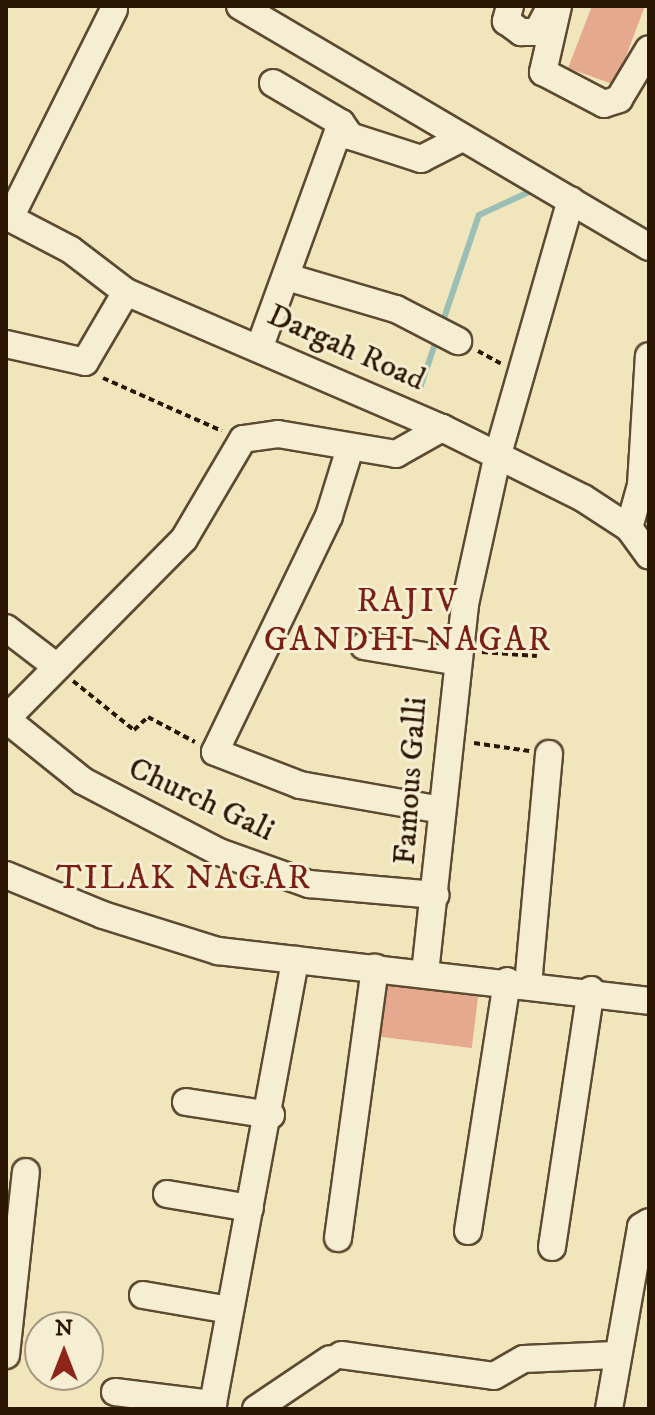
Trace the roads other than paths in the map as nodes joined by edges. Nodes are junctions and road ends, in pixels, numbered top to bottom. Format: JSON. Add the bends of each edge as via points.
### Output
{"nodes":[{"id":1,"x":241,"y":6,"type":"edge"},
{"id":2,"x":510,"y":6,"type":"edge"},
{"id":3,"x":551,"y":6,"type":"edge"},
{"id":4,"x":558,"y":6,"type":"edge"},
{"id":5,"x":114,"y":9,"type":"dead end"},
{"id":6,"x":649,"y":49,"type":"edge"},
{"id":7,"x":273,"y":83,"type":"dead end"},
{"id":8,"x":341,"y":123,"type":"junction"},
{"id":9,"x":460,"y":139,"type":"junction"},
{"id":10,"x":571,"y":200,"type":"junction"},
{"id":11,"x":8,"y":217,"type":"edge"},
{"id":12,"x":649,"y":247,"type":"edge"},
{"id":13,"x":287,"y":277,"type":"junction"},
{"id":14,"x":126,"y":292,"type":"junction"},
{"id":15,"x":458,"y":341,"type":"road end"},
{"id":16,"x":6,"y":344,"type":"edge"},
{"id":17,"x":260,"y":346,"type":"junction"},
{"id":18,"x":649,"y":356,"type":"edge"},
{"id":19,"x":442,"y":428,"type":"junction"},
{"id":20,"x":350,"y":448,"type":"junction"},
{"id":21,"x":498,"y":454,"type":"junction"},
{"id":22,"x":629,"y":528,"type":"junction"},
{"id":23,"x":649,"y":556,"type":"edge"},
{"id":24,"x":6,"y":628,"type":"edge"},
{"id":25,"x":364,"y":646,"type":"dead end"},
{"id":26,"x":455,"y":656,"type":"junction"},
{"id":27,"x":57,"y":667,"type":"junction"},
{"id":28,"x":6,"y":719,"type":"edge"},
{"id":29,"x":549,"y":754,"type":"road end"},
{"id":30,"x":442,"y":810,"type":"junction"},
{"id":31,"x":6,"y":875,"type":"edge"},
{"id":32,"x":436,"y":895,"type":"junction"},
{"id":33,"x":295,"y":960,"type":"junction"},
{"id":34,"x":375,"y":968,"type":"junction"},
{"id":35,"x":425,"y":973,"type":"junction"},
{"id":36,"x":518,"y":983,"type":"junction"},
{"id":37,"x":591,"y":990,"type":"junction"},
{"id":38,"x":649,"y":1001,"type":"edge"},
{"id":39,"x":186,"y":1102,"type":"dead end"},
{"id":40,"x":271,"y":1115,"type":"junction"},
{"id":41,"x":26,"y":1172,"type":"dead end"},
{"id":42,"x":167,"y":1194,"type":"dead end"},
{"id":43,"x":250,"y":1208,"type":"junction"},
{"id":44,"x":649,"y":1222,"type":"edge"},
{"id":45,"x":468,"y":1231,"type":"dead end"},
{"id":46,"x":338,"y":1238,"type":"dead end"},
{"id":47,"x":552,"y":1247,"type":"dead end"},
{"id":48,"x":143,"y":1295,"type":"dead end"},
{"id":49,"x":230,"y":1310,"type":"junction"},
{"id":50,"x":6,"y":1355,"type":"edge"},
{"id":51,"x":615,"y":1355,"type":"junction"},
{"id":52,"x":115,"y":1392,"type":"dead end"},
{"id":53,"x":212,"y":1407,"type":"edge"},
{"id":54,"x":256,"y":1409,"type":"edge"},
{"id":55,"x":609,"y":1409,"type":"edge"}],
"edges":[{"from":1,"to":9,"type":"street"},
{"from":2,"to":3,"type":"street","via":[[506,21],[521,32],[537,32]]},
{"from":4,"to":6,"type":"street","via":[[543,72],[604,104],[619,99]]},
{"from":5,"to":11,"type":"street"},
{"from":7,"to":8,"type":"street"},
{"from":8,"to":9,"type":"street","via":[[350,136],[421,159]]},
{"from":8,"to":13,"type":"street"},
{"from":9,"to":10,"type":"street"},
{"from":10,"to":12,"type":"street"},
{"from":10,"to":21,"type":"street","name":"Famous Galli"},
{"from":11,"to":14,"type":"street","name":"Dargah Road","via":[[71,250]]},
{"from":13,"to":15,"type":"street","via":[[396,309]]},
{"from":13,"to":17,"type":"street"},
{"from":14,"to":16,"type":"street","via":[[85,362]]},
{"from":14,"to":17,"type":"street","name":"Dargah Road"},
{"from":17,"to":19,"type":"street","name":"Dargah Road"},
{"from":18,"to":22,"type":"street","via":[[641,485]]},
{"from":19,"to":20,"type":"street","via":[[396,454]]},
{"from":19,"to":21,"type":"street","name":"Dargah Road"},
{"from":20,"to":27,"type":"street","via":[[278,434],[243,439],[184,539]]},
{"from":20,"to":30,"type":"street","via":[[329,516],[215,752],[300,785]]},
{"from":21,"to":22,"type":"street","name":"Dargah Road"},
{"from":21,"to":26,"type":"street","name":"Famous Galli"},
{"from":22,"to":23,"type":"street","name":"Dargah Road"},
{"from":24,"to":27,"type":"street"},
{"from":25,"to":26,"type":"street"},
{"from":26,"to":30,"type":"street","name":"Famous Galli"},
{"from":27,"to":28,"type":"street"},
{"from":28,"to":32,"type":"street","name":"Church Gali","via":[[83,781],[219,852],[309,884]]},
{"from":29,"to":36,"type":"street"},
{"from":30,"to":32,"type":"street","name":"Famous Galli"},
{"from":31,"to":33,"type":"street","via":[[157,934],[218,951]]},
{"from":32,"to":35,"type":"street","name":"Famous Galli"},
{"from":33,"to":34,"type":"street"},
{"from":33,"to":40,"type":"street"},
{"from":34,"to":35,"type":"street"},
{"from":34,"to":46,"type":"street"},
{"from":35,"to":36,"type":"street"},
{"from":36,"to":37,"type":"street"},
{"from":36,"to":45,"type":"street"},
{"from":37,"to":38,"type":"street"},
{"from":37,"to":47,"type":"street"},
{"from":39,"to":40,"type":"street"},
{"from":40,"to":43,"type":"street"},
{"from":41,"to":50,"type":"street"},
{"from":42,"to":43,"type":"street"},
{"from":43,"to":49,"type":"street"},
{"from":44,"to":51,"type":"street","via":[[641,1227]]},
{"from":48,"to":49,"type":"street"},
{"from":49,"to":53,"type":"street"},
{"from":51,"to":54,"type":"street","via":[[524,1359],[494,1376],[335,1357]]},
{"from":51,"to":55,"type":"street"},
{"from":52,"to":53,"type":"street"}]}
